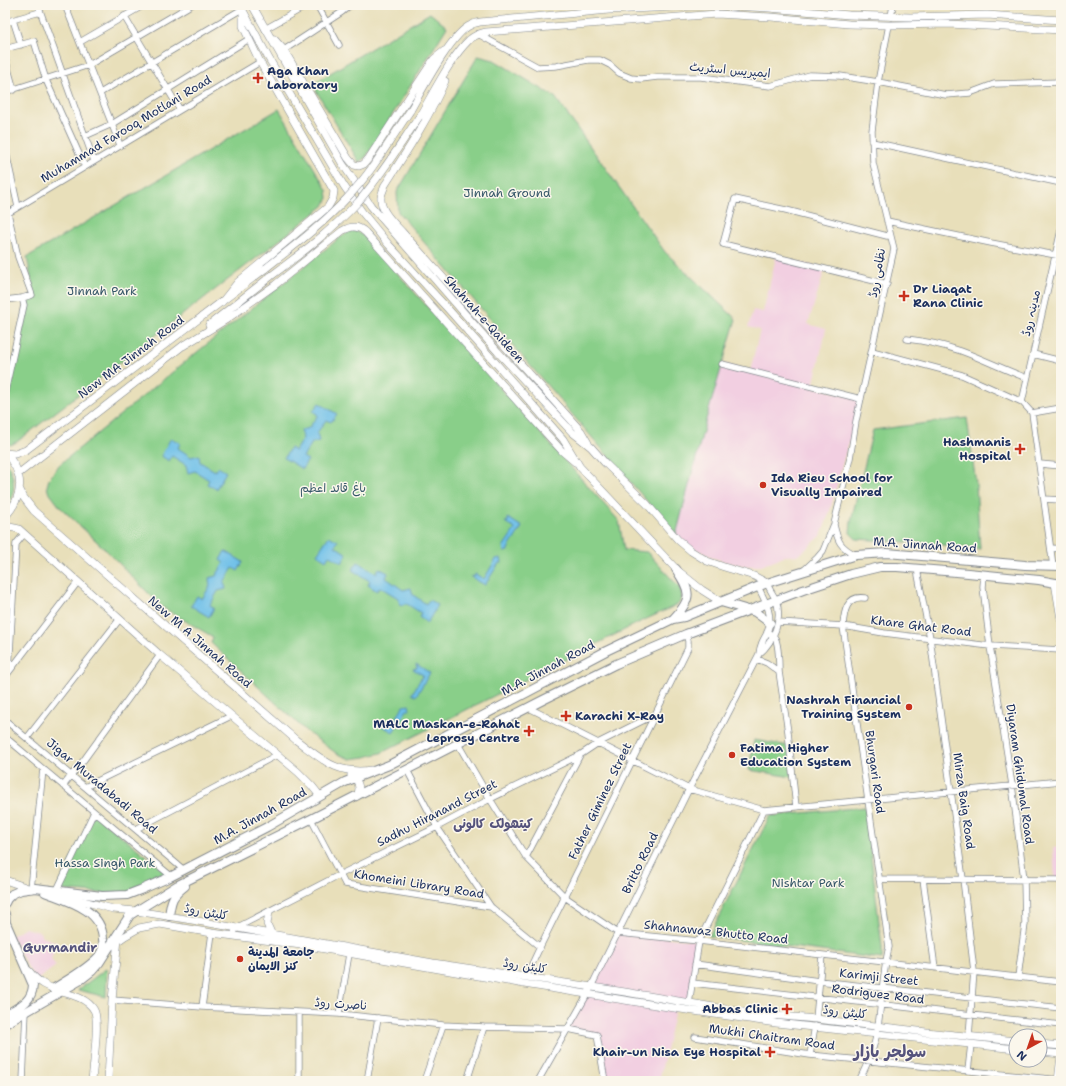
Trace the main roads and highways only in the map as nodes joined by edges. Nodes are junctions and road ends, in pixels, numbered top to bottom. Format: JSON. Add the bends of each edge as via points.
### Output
{"nodes":[{"id":1,"x":252,"y":5,"type":"edge"},
{"id":2,"x":242,"y":8,"type":"edge"},
{"id":3,"x":1061,"y":20,"type":"edge"},
{"id":4,"x":265,"y":28,"type":"junction"},
{"id":5,"x":1061,"y":30,"type":"edge"},
{"id":6,"x":448,"y":48,"type":"junction"},
{"id":7,"x":456,"y":56,"type":"junction"},
{"id":8,"x":222,"y":302,"type":"junction"},
{"id":9,"x":183,"y":346,"type":"junction"},
{"id":10,"x":572,"y":432,"type":"junction"},
{"id":11,"x":563,"y":439,"type":"junction"},
{"id":12,"x":591,"y":447,"type":"junction"},
{"id":13,"x":5,"y":453,"type":"edge"},
{"id":14,"x":580,"y":467,"type":"junction"},
{"id":15,"x":18,"y":474,"type":"junction"},
{"id":16,"x":20,"y":490,"type":"junction"},
{"id":17,"x":5,"y":517,"type":"edge"},
{"id":18,"x":5,"y":526,"type":"edge"},
{"id":19,"x":1057,"y":566,"type":"edge"},
{"id":20,"x":676,"y":569,"type":"junction"},
{"id":21,"x":767,"y":584,"type":"junction"},
{"id":22,"x":1058,"y":584,"type":"edge"},
{"id":23,"x":721,"y":602,"type":"junction"},
{"id":24,"x":750,"y":610,"type":"junction"},
{"id":25,"x":673,"y":619,"type":"junction"},
{"id":26,"x":1061,"y":619,"type":"edge"},
{"id":27,"x":774,"y":623,"type":"road end"},
{"id":28,"x":385,"y":767,"type":"junction"},
{"id":29,"x":342,"y":770,"type":"junction"},
{"id":30,"x":357,"y":782,"type":"junction"},
{"id":31,"x":320,"y":796,"type":"junction"},
{"id":32,"x":357,"y":796,"type":"junction"},
{"id":33,"x":194,"y":877,"type":"junction"},
{"id":34,"x":5,"y":880,"type":"edge"},
{"id":35,"x":33,"y":889,"type":"junction"},
{"id":36,"x":5,"y":903,"type":"edge"},
{"id":37,"x":136,"y":911,"type":"junction"},
{"id":38,"x":269,"y":912,"type":"road end"},
{"id":39,"x":5,"y":914,"type":"edge"},
{"id":40,"x":169,"y":916,"type":"junction"},
{"id":41,"x":6,"y":923,"type":"edge"},
{"id":42,"x":123,"y":926,"type":"junction"},
{"id":43,"x":272,"y":934,"type":"junction"},
{"id":44,"x":118,"y":941,"type":"junction"},
{"id":45,"x":108,"y":949,"type":"junction"},
{"id":46,"x":24,"y":965,"type":"junction"},
{"id":47,"x":86,"y":972,"type":"junction"},
{"id":48,"x":57,"y":990,"type":"junction"},
{"id":49,"x":590,"y":990,"type":"junction"},
{"id":50,"x":26,"y":1009,"type":"junction"},
{"id":51,"x":5,"y":1014,"type":"edge"},
{"id":52,"x":816,"y":1023,"type":"junction"},
{"id":53,"x":5,"y":1024,"type":"edge"},
{"id":54,"x":970,"y":1040,"type":"junction"},
{"id":55,"x":1008,"y":1041,"type":"edge"},
{"id":56,"x":1048,"y":1045,"type":"edge"},
{"id":57,"x":1061,"y":1046,"type":"edge"},
{"id":58,"x":1008,"y":1047,"type":"edge"},
{"id":59,"x":1048,"y":1053,"type":"edge"},
{"id":60,"x":1061,"y":1055,"type":"edge"},
{"id":61,"x":1059,"y":1080,"type":"edge"},
{"id":62,"x":92,"y":1081,"type":"edge"},
{"id":63,"x":108,"y":1081,"type":"edge"}],
"edges":[{"from":1,"to":4,"type":"main road","name":"Shahrah-e-Qaideen"},
{"from":2,"to":8,"type":"main road","via":[[243,26],[260,62],[334,191],[328,207],[238,282]]},
{"from":2,"to":11,"type":"main road","name":"Shahrah-e-Qaideen","via":[[344,186],[362,212]]},
{"from":3,"to":6,"type":"main road","via":[[987,15],[891,17],[718,5],[609,10],[480,22],[470,25]]},
{"from":4,"to":6,"type":"main road","via":[[284,50],[348,158],[354,165],[359,166],[369,158],[434,59]]},
{"from":4,"to":10,"type":"main road","name":"Shahrah-e-Qaideen","via":[[342,162],[371,206]]},
{"from":5,"to":7,"type":"main road","via":[[949,24],[849,24],[771,16],[717,14],[486,32],[470,39]]},
{"from":6,"to":8,"type":"main road","name":"New MA Jinnah Road","bridge":true,"via":[[410,111],[371,169],[348,197],[314,230]]},
{"from":7,"to":9,"type":"main road","bridge":true,"via":[[419,117],[380,174],[357,202],[333,227]]},
{"from":7,"to":12,"type":"main road","via":[[437,100],[385,185],[381,204],[408,239],[581,431]]},
{"from":8,"to":13,"type":"main road","name":"New MA Jinnah Road","via":[[26,450],[15,454]]},
{"from":9,"to":14,"type":"main road","via":[[275,285],[342,231],[356,227],[365,232],[562,451]]},
{"from":9,"to":15,"type":"main road"},
{"from":10,"to":11,"type":"main road"},
{"from":10,"to":12,"type":"main road","name":"Shahrah-e-Qaideen"},
{"from":11,"to":14,"type":"main road","name":"Shahrah-e-Qaideen"},
{"from":12,"to":21,"type":"main road","name":"Shahrah-e-Qaideen","via":[[678,540],[715,565],[754,576]]},
{"from":13,"to":15,"type":"main road"},
{"from":14,"to":20,"type":"main road","name":"Shahrah-e-Qaideen"},
{"from":15,"to":16,"type":"main road"},
{"from":16,"to":17,"type":"main road","via":[[17,500]]},
{"from":16,"to":29,"type":"main road","name":"New M A Jinnah Road","via":[[34,511],[251,702],[296,740],[330,765]]},
{"from":18,"to":31,"type":"main road","via":[[24,534],[119,620],[308,781]]},
{"from":19,"to":21,"type":"highway","name":"M.A. Jinnah Road","via":[[887,553],[856,555]]},
{"from":20,"to":23,"type":"main road","name":"Shahrah-e-Qaideen"},
{"from":20,"to":25,"type":"highway","via":[[684,581],[688,598],[685,607]]},
{"from":21,"to":23,"type":"highway","name":"M.A. Jinnah Road"},
{"from":22,"to":24,"type":"highway","name":"M.A. Jinnah Road","via":[[1038,580],[885,567],[870,569],[803,590]]},
{"from":22,"to":26,"type":"main road"},
{"from":23,"to":24,"type":"highway"},
{"from":23,"to":25,"type":"highway","name":"M.A. Jinnah Road"},
{"from":24,"to":27,"type":"highway"},
{"from":24,"to":32,"type":"highway","name":"M.A. Jinnah Road","via":[[616,664]]},
{"from":25,"to":28,"type":"highway","name":"M.A. Jinnah Road","via":[[606,651]]},
{"from":28,"to":29,"type":"main road","name":"New M A Jinnah Road","via":[[361,771]]},
{"from":28,"to":30,"type":"highway","name":"M.A. Jinnah Road"},
{"from":29,"to":30,"type":"main road"},
{"from":30,"to":31,"type":"highway","name":"M.A. Jinnah Road"},
{"from":30,"to":32,"type":"main road"},
{"from":31,"to":35,"type":"highway","name":"M.A. Jinnah Road","via":[[184,870],[127,895],[102,896]]},
{"from":32,"to":33,"type":"highway","name":"M.A. Jinnah Road"},
{"from":33,"to":37,"type":"highway","name":"M.A. Jinnah Road"},
{"from":33,"to":40,"type":"highway","via":[[175,894],[170,903]]},
{"from":34,"to":35,"type":"main road","name":"کلیٹن روڈ"},
{"from":35,"to":36,"type":"highway","via":[[12,894]]},
{"from":35,"to":37,"type":"main road","name":"کلیٹن روڈ","via":[[113,909]]},
{"from":35,"to":47,"type":"highway","via":[[88,910],[97,920],[103,931],[104,948]]},
{"from":37,"to":40,"type":"main road","name":"کلیٹن روڈ"},
{"from":37,"to":42,"type":"highway","name":"M.A. Jinnah Road"},
{"from":38,"to":43,"type":"main road","via":[[267,924]]},
{"from":39,"to":41,"type":"highway"},
{"from":40,"to":43,"type":"main road","name":"کلیٹن روڈ"},
{"from":41,"to":46,"type":"highway"},
{"from":42,"to":44,"type":"main road"},
{"from":42,"to":45,"type":"highway","name":"M.A. Jinnah Road"},
{"from":43,"to":49,"type":"main road","name":"کلیٹن روڈ"},
{"from":44,"to":45,"type":"main road","name":"کلیٹن روڈ"},
{"from":44,"to":49,"type":"main road","name":"کلیٹن روڈ","via":[[139,928],[160,924],[308,946],[524,984]]},
{"from":44,"to":63,"type":"main road"},
{"from":45,"to":47,"type":"highway","name":"M.A. Jinnah Road","via":[[99,963]]},
{"from":46,"to":48,"type":"main road","via":[[37,980]]},
{"from":46,"to":50,"type":"highway","via":[[33,986]]},
{"from":47,"to":48,"type":"highway"},
{"from":48,"to":50,"type":"highway"},
{"from":48,"to":62,"type":"main road","via":[[85,1001],[96,1013]]},
{"from":49,"to":52,"type":"main road","name":"کلیٹن روڈ"},
{"from":49,"to":52,"type":"main road","name":"کلیٹن روڈ","via":[[746,1019]]},
{"from":50,"to":51,"type":"highway"},
{"from":50,"to":53,"type":"highway"},
{"from":52,"to":54,"type":"main road","name":"کلیٹن روڈ"},
{"from":54,"to":55,"type":"main road","name":"کلیٹن روڈ"},
{"from":54,"to":58,"type":"main road","name":"کلیٹن روڈ"},
{"from":56,"to":57,"type":"main road"},
{"from":59,"to":60,"type":"main road"},
{"from":60,"to":61,"type":"main road"}]}
